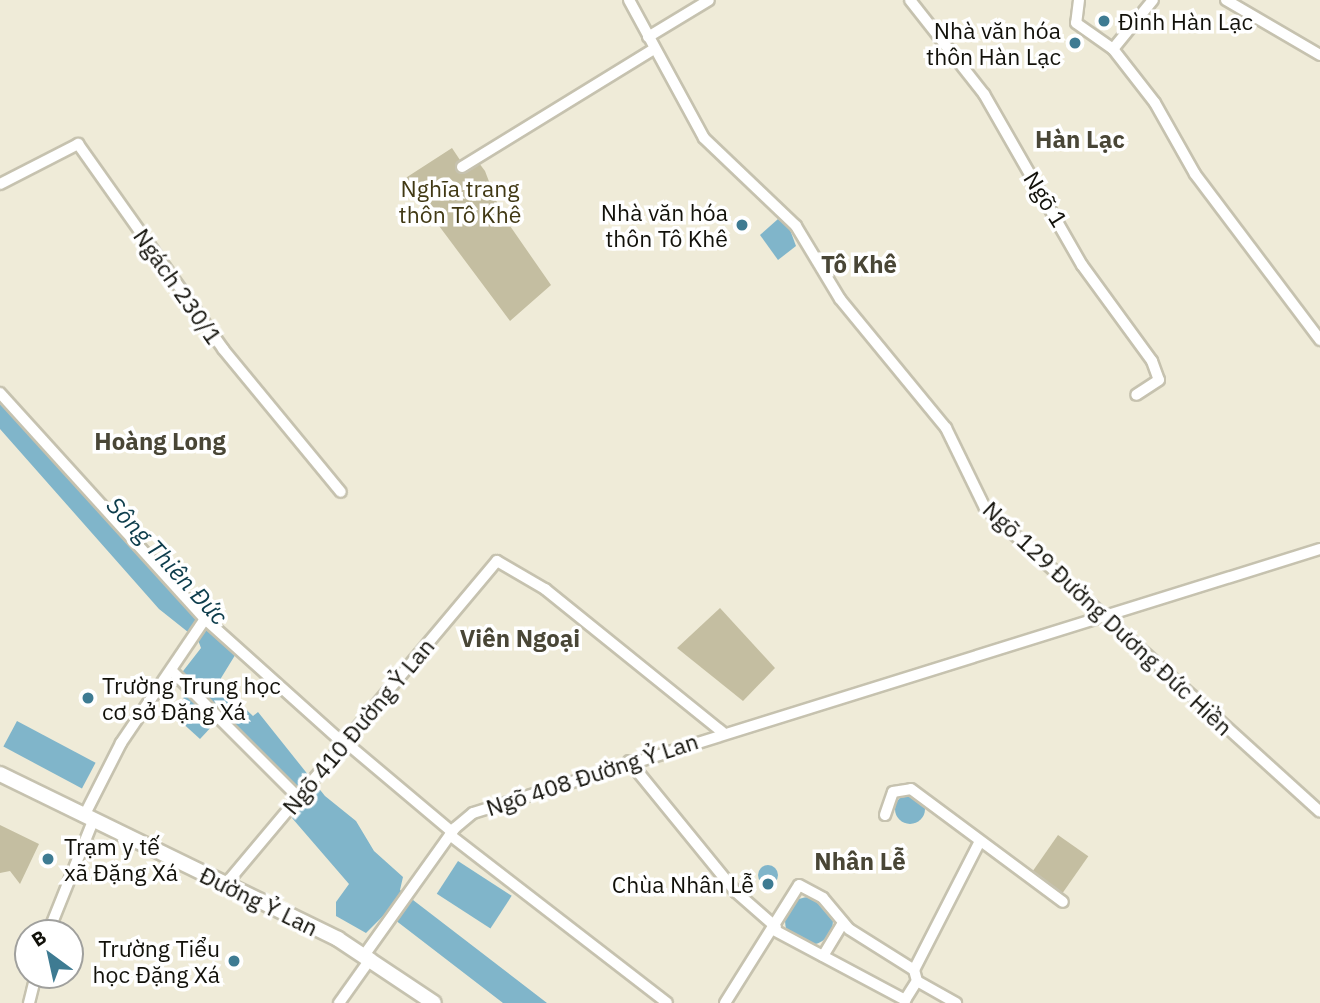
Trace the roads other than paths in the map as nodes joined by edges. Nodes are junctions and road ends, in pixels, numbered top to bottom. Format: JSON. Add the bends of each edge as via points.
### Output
{"nodes":[{"id":1,"x":629,"y":0,"type":"edge"},
{"id":2,"x":709,"y":0,"type":"edge"},
{"id":3,"x":910,"y":0,"type":"edge"},
{"id":4,"x":1079,"y":0,"type":"edge"},
{"id":5,"x":1153,"y":0,"type":"edge"},
{"id":6,"x":1226,"y":0,"type":"edge"},
{"id":7,"x":648,"y":37,"type":"junction"},
{"id":8,"x":1112,"y":49,"type":"junction"},
{"id":9,"x":652,"y":50,"type":"junction"},
{"id":10,"x":1320,"y":55,"type":"edge"},
{"id":11,"x":462,"y":167,"type":"dead end"},
{"id":12,"x":0,"y":184,"type":"edge"},
{"id":13,"x":1320,"y":340,"type":"edge"},
{"id":14,"x":0,"y":393,"type":"edge"},
{"id":15,"x":1136,"y":395,"type":"dead end"},
{"id":16,"x":341,"y":492,"type":"dead end"},
{"id":17,"x":1320,"y":549,"type":"edge"},
{"id":18,"x":1105,"y":615,"type":"junction"},
{"id":19,"x":205,"y":619,"type":"junction"},
{"id":20,"x":171,"y":670,"type":"junction"},
{"id":21,"x":722,"y":732,"type":"junction"},
{"id":22,"x":343,"y":744,"type":"junction"},
{"id":23,"x":629,"y":761,"type":"junction"},
{"id":24,"x":0,"y":774,"type":"edge"},
{"id":25,"x":299,"y":798,"type":"junction"},
{"id":26,"x":1320,"y":813,"type":"edge"},
{"id":27,"x":885,"y":815,"type":"dead end"},
{"id":28,"x":89,"y":818,"type":"junction"},
{"id":29,"x":450,"y":835,"type":"junction"},
{"id":30,"x":979,"y":843,"type":"junction"},
{"id":31,"x":225,"y":885,"type":"junction"},
{"id":32,"x":1063,"y":902,"type":"dead end"},
{"id":33,"x":53,"y":919,"type":"edge"},
{"id":34,"x":843,"y":923,"type":"junction"},
{"id":35,"x":775,"y":928,"type":"junction"},
{"id":36,"x":368,"y":956,"type":"junction"},
{"id":37,"x":823,"y":956,"type":"junction"},
{"id":38,"x":915,"y":976,"type":"junction"},
{"id":39,"x":425,"y":1000,"type":"edge"},
{"id":40,"x":340,"y":1003,"type":"edge"},
{"id":41,"x":667,"y":1003,"type":"edge"},
{"id":42,"x":725,"y":1003,"type":"edge"},
{"id":43,"x":956,"y":1003,"type":"edge"}],
"edges":[{"from":1,"to":7,"type":"street","name":"Ngõ 129 Đường Dương Đức Hiền"},
{"from":2,"to":7,"type":"street"},
{"from":3,"to":15,"type":"street","name":"Ngõ 1","via":[[984,94],[1084,267],[1152,361],[1158,380]]},
{"from":4,"to":8,"type":"street","via":[[1074,20]]},
{"from":5,"to":8,"type":"street"},
{"from":6,"to":10,"type":"street"},
{"from":7,"to":9,"type":"street","name":"Ngõ 129 Đường Dương Đức Hiền"},
{"from":8,"to":13,"type":"street","via":[[1160,111],[1200,180]]},
{"from":9,"to":11,"type":"street"},
{"from":9,"to":18,"type":"street","name":"Ngõ 129 Đường Dương Đức Hiền","via":[[708,144],[796,226],[840,299],[925,397],[959,450],[985,508]]},
{"from":12,"to":16,"type":"street","name":"Ngách 230/1","via":[[78,144],[223,349]]},
{"from":14,"to":19,"type":"street"},
{"from":17,"to":18,"type":"street","name":"Ngõ 408 Đường Ỷ Lan"},
{"from":18,"to":21,"type":"street","name":"Ngõ 408 Đường Ỷ Lan"},
{"from":18,"to":26,"type":"street","name":"Ngõ 129 Đường Dương Đức Hiền"},
{"from":19,"to":20,"type":"street"},
{"from":19,"to":22,"type":"street"},
{"from":20,"to":25,"type":"street"},
{"from":20,"to":28,"type":"street","via":[[121,743]]},
{"from":21,"to":22,"type":"street","name":"Ngõ 410 Đường Ỷ Lan","via":[[500,560]]},
{"from":21,"to":23,"type":"street","name":"Ngõ 408 Đường Ỷ Lan"},
{"from":22,"to":25,"type":"street","name":"Ngõ 410 Đường Ỷ Lan"},
{"from":22,"to":29,"type":"street"},
{"from":23,"to":29,"type":"street","name":"Ngõ 408 Đường Ỷ Lan","via":[[480,810]]},
{"from":23,"to":35,"type":"street","via":[[736,892]]},
{"from":24,"to":28,"type":"main road","name":"Đường Ỷ Lan"},
{"from":25,"to":31,"type":"street","name":"Ngõ 410 Đường Ỷ Lan"},
{"from":27,"to":30,"type":"street","via":[[893,792],[907,788]]},
{"from":28,"to":31,"type":"main road","name":"Đường Ỷ Lan"},
{"from":28,"to":33,"type":"street"},
{"from":29,"to":36,"type":"street","name":"Ngõ 408 Đường Ỷ Lan"},
{"from":29,"to":41,"type":"street"},
{"from":30,"to":32,"type":"street"},
{"from":30,"to":38,"type":"street"},
{"from":31,"to":36,"type":"main road","name":"Đường Ỷ Lan"},
{"from":34,"to":35,"type":"street","via":[[823,898],[799,885]]},
{"from":34,"to":37,"type":"street"},
{"from":34,"to":38,"type":"street"},
{"from":35,"to":37,"type":"street"},
{"from":35,"to":42,"type":"street"},
{"from":36,"to":39,"type":"main road","name":"Đường Ỷ Lan"},
{"from":36,"to":40,"type":"street","name":"Ngõ 408 Đường Ỷ Lan"},
{"from":37,"to":38,"type":"street","via":[[905,1000]]},
{"from":38,"to":43,"type":"street"}]}
